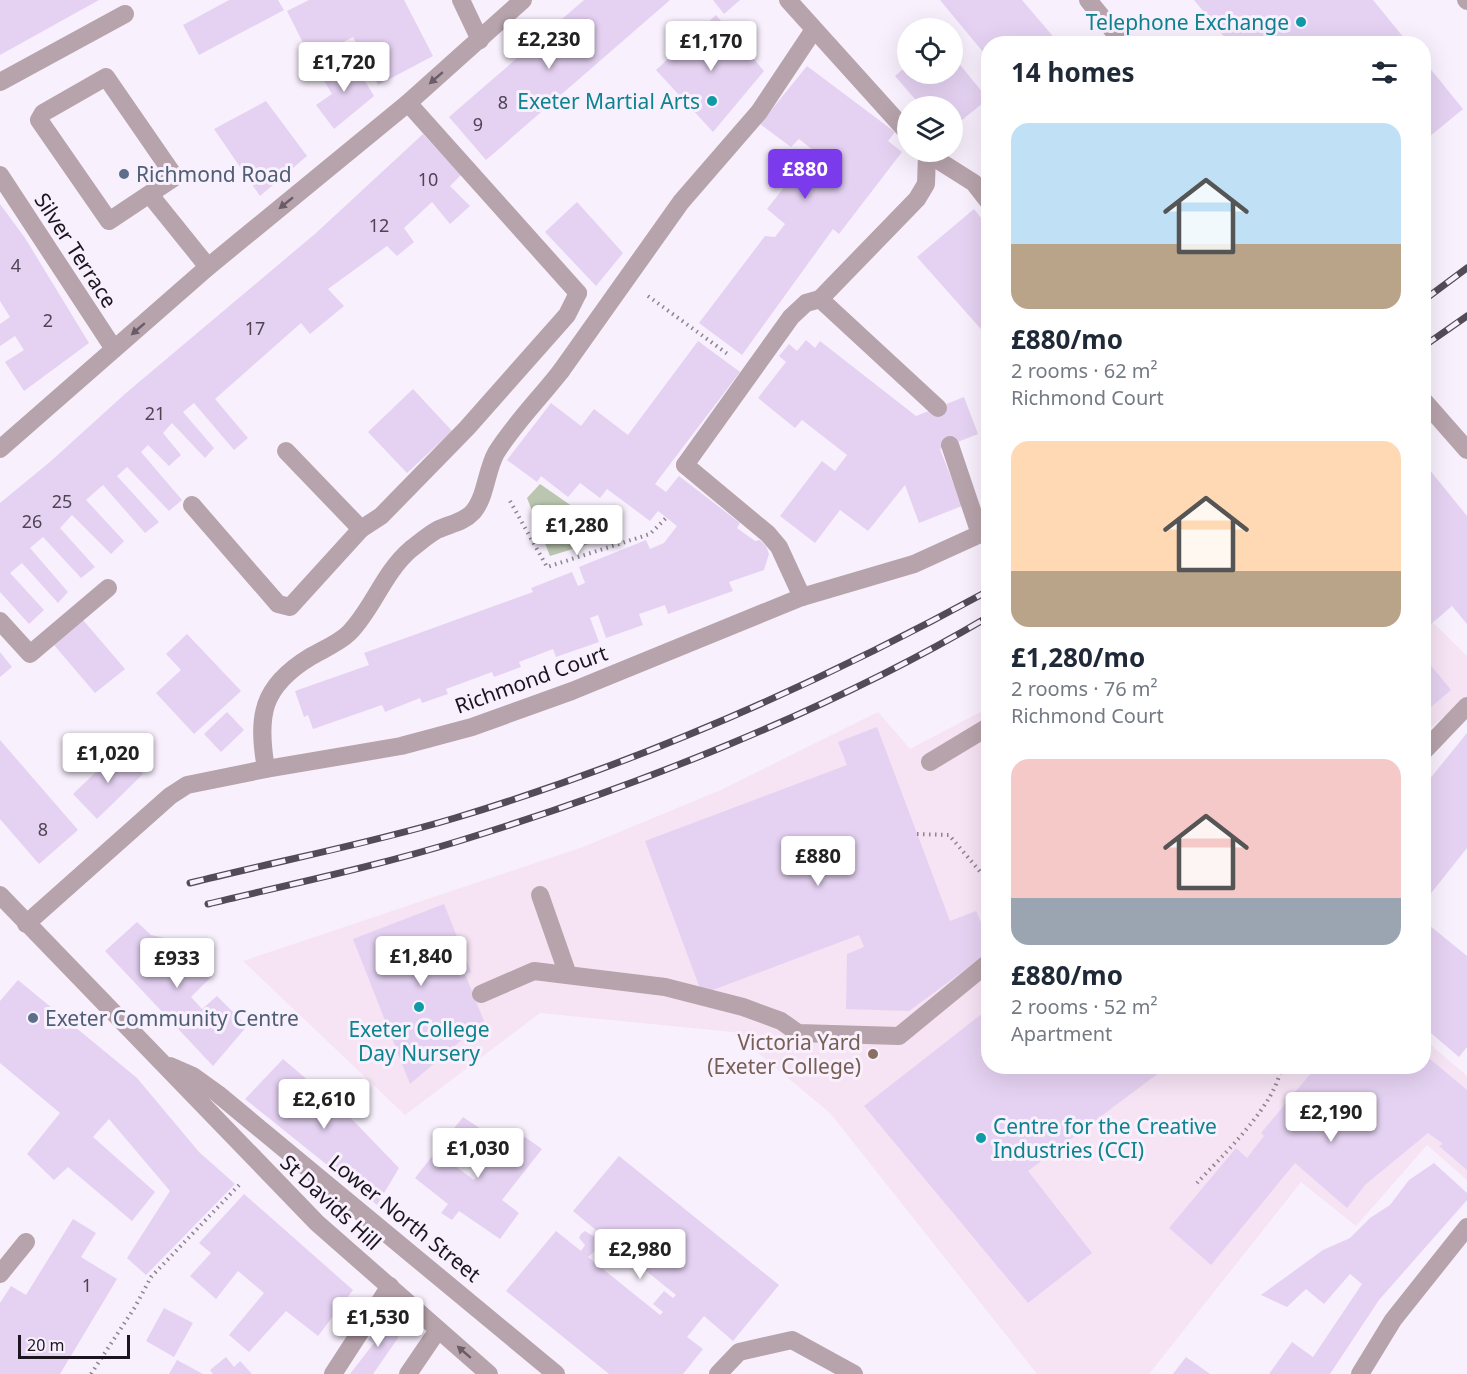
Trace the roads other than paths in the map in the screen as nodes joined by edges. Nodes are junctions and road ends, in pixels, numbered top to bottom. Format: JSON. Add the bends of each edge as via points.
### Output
{"nodes":[{"id":1,"x":461,"y":0,"type":"edge"},
{"id":2,"x":523,"y":0,"type":"edge"},
{"id":3,"x":788,"y":0,"type":"edge"},
{"id":4,"x":1088,"y":0,"type":"edge"},
{"id":5,"x":125,"y":14,"type":"dead end"},
{"id":6,"x":813,"y":31,"type":"junction"},
{"id":7,"x":1117,"y":36,"type":"edge"},
{"id":8,"x":480,"y":40,"type":"junction"},
{"id":9,"x":0,"y":82,"type":"edge"},
{"id":10,"x":408,"y":103,"type":"junction"},
{"id":11,"x":897,"y":121,"type":"edge"},
{"id":12,"x":926,"y":162,"type":"edge"},
{"id":13,"x":940,"y":162,"type":"edge"},
{"id":14,"x":0,"y":176,"type":"edge"},
{"id":15,"x":981,"y":192,"type":"edge"},
{"id":16,"x":150,"y":195,"type":"junction"},
{"id":17,"x":208,"y":267,"type":"junction"},
{"id":18,"x":820,"y":299,"type":"junction"},
{"id":19,"x":114,"y":350,"type":"junction"},
{"id":20,"x":938,"y":408,"type":"dead end"},
{"id":21,"x":1431,"y":410,"type":"edge"},
{"id":22,"x":950,"y":445,"type":"dead end"},
{"id":23,"x":0,"y":449,"type":"edge"},
{"id":24,"x":1467,"y":450,"type":"edge"},
{"id":25,"x":286,"y":451,"type":"dead end"},
{"id":26,"x":192,"y":505,"type":"dead end"},
{"id":27,"x":981,"y":525,"type":"edge"},
{"id":28,"x":361,"y":529,"type":"junction"},
{"id":29,"x":981,"y":534,"type":"edge"},
{"id":30,"x":108,"y":588,"type":"dead end"},
{"id":31,"x":802,"y":597,"type":"junction"},
{"id":32,"x":0,"y":621,"type":"edge"},
{"id":33,"x":1467,"y":706,"type":"edge"},
{"id":34,"x":981,"y":732,"type":"edge"},
{"id":35,"x":1431,"y":744,"type":"edge"},
{"id":36,"x":930,"y":762,"type":"dead end"},
{"id":37,"x":266,"y":769,"type":"junction"},
{"id":38,"x":0,"y":895,"type":"edge"},
{"id":39,"x":540,"y":895,"type":"dead end"},
{"id":40,"x":26,"y":924,"type":"junction"},
{"id":41,"x":981,"y":969,"type":"edge"},
{"id":42,"x":568,"y":975,"type":"junction"},
{"id":43,"x":481,"y":994,"type":"dead end"},
{"id":44,"x":163,"y":1063,"type":"junction"},
{"id":45,"x":1467,"y":1227,"type":"edge"},
{"id":46,"x":26,"y":1242,"type":"dead end"},
{"id":47,"x":0,"y":1274,"type":"edge"},
{"id":48,"x":390,"y":1286,"type":"junction"},
{"id":49,"x":438,"y":1330,"type":"junction"},
{"id":50,"x":333,"y":1374,"type":"edge"},
{"id":51,"x":408,"y":1374,"type":"edge"},
{"id":52,"x":489,"y":1374,"type":"edge"},
{"id":53,"x":556,"y":1374,"type":"edge"},
{"id":54,"x":718,"y":1374,"type":"edge"},
{"id":55,"x":854,"y":1374,"type":"edge"},
{"id":56,"x":1360,"y":1374,"type":"edge"}],
"edges":[{"from":1,"to":8,"type":"street"},
{"from":2,"to":8,"type":"street"},
{"from":3,"to":6,"type":"street"},
{"from":4,"to":7,"type":"street"},
{"from":5,"to":9,"type":"street"},
{"from":6,"to":11,"type":"street"},
{"from":6,"to":37,"type":"street","via":[[759,112],[681,202],[561,371],[497,451],[474,511],[437,530],[409,551],[390,571],[349,633],[303,661],[274,689],[262,714]]},
{"from":8,"to":10,"type":"street","one_way":true},
{"from":10,"to":17,"type":"street","one_way":true},
{"from":10,"to":28,"type":"street","via":[[578,293],[567,315],[467,428],[381,516]]},
{"from":12,"to":18,"type":"street","via":[[926,184],[917,199]]},
{"from":13,"to":15,"type":"street","via":[[974,183]]},
{"from":14,"to":19,"type":"street","name":"Silver Terrace"},
{"from":16,"to":16,"type":"street","via":[[175,177],[106,77],[43,113],[39,120],[109,221]]},
{"from":16,"to":17,"type":"street"},
{"from":17,"to":19,"type":"street","one_way":true},
{"from":18,"to":20,"type":"street"},
{"from":18,"to":31,"type":"street","via":[[807,303],[791,317],[685,465],[768,534],[779,547]]},
{"from":19,"to":23,"type":"street"},
{"from":21,"to":24,"type":"street"},
{"from":22,"to":27,"type":"street","name":"Richmond Court"},
{"from":25,"to":28,"type":"street"},
{"from":26,"to":28,"type":"street","via":[[278,604],[290,607]]},
{"from":29,"to":31,"type":"street","name":"Richmond Court","via":[[914,564]]},
{"from":30,"to":32,"type":"street","via":[[30,654]]},
{"from":31,"to":37,"type":"street","name":"Richmond Court","via":[[572,691],[472,727],[401,746]]},
{"from":33,"to":35,"type":"street"},
{"from":34,"to":36,"type":"street"},
{"from":37,"to":40,"type":"street","name":"Richmond Court","via":[[187,785]]},
{"from":38,"to":40,"type":"street","name":"St Davids Hill"},
{"from":39,"to":42,"type":"street"},
{"from":40,"to":44,"type":"street","name":"St Davids Hill"},
{"from":41,"to":42,"type":"street","via":[[899,1036],[798,1032],[781,1021],[742,1007],[665,987]]},
{"from":42,"to":43,"type":"street","via":[[534,971]]},
{"from":44,"to":48,"type":"street","name":"St Davids Hill","via":[[317,1223]]},
{"from":44,"to":53,"type":"street","name":"Lower North Street","via":[[193,1076],[218,1094]]},
{"from":45,"to":56,"type":"street","via":[[1393,1320]]},
{"from":46,"to":47,"type":"street"},
{"from":48,"to":49,"type":"street","name":"St Davids Hill"},
{"from":48,"to":50,"type":"street"},
{"from":49,"to":51,"type":"street"},
{"from":52,"to":49,"type":"street","name":"St Davids Hill","one_way":true},
{"from":54,"to":55,"type":"street","via":[[739,1352],[792,1340]]}]}
